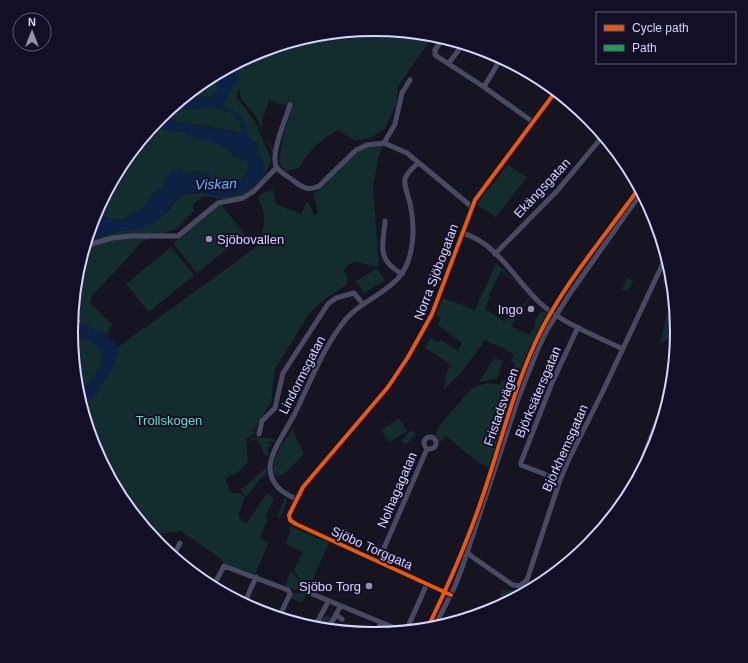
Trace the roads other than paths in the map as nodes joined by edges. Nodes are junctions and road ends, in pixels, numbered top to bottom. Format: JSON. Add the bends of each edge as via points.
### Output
{"nodes":[{"id":1,"x":440,"y":44,"type":"edge"},
{"id":2,"x":459,"y":49,"type":"edge"},
{"id":3,"x":449,"y":63,"type":"junction"},
{"id":4,"x":498,"y":63,"type":"edge"},
{"id":5,"x":410,"y":80,"type":"dead end"},
{"id":6,"x":484,"y":87,"type":"junction"},
{"id":7,"x":552,"y":96,"type":"edge"},
{"id":8,"x":290,"y":105,"type":"dead end"},
{"id":9,"x":533,"y":122,"type":"junction"},
{"id":10,"x":599,"y":141,"type":"edge"},
{"id":11,"x":384,"y":143,"type":"junction"},
{"id":12,"x":418,"y":163,"type":"junction"},
{"id":13,"x":277,"y":167,"type":"junction"},
{"id":14,"x":635,"y":193,"type":"edge"},
{"id":15,"x":637,"y":198,"type":"edge"},
{"id":16,"x":472,"y":207,"type":"junction"},
{"id":17,"x":385,"y":221,"type":"dead end"},
{"id":18,"x":462,"y":233,"type":"junction"},
{"id":19,"x":92,"y":244,"type":"edge"},
{"id":20,"x":495,"y":254,"type":"junction"},
{"id":21,"x":662,"y":266,"type":"edge"},
{"id":22,"x":402,"y":274,"type":"junction"},
{"id":23,"x":362,"y":304,"type":"junction"},
{"id":24,"x":555,"y":313,"type":"junction"},
{"id":25,"x":578,"y":327,"type":"junction"},
{"id":26,"x":623,"y":349,"type":"junction"},
{"id":27,"x":259,"y":434,"type":"dead end"},
{"id":28,"x":427,"y":448,"type":"dead end"},
{"id":29,"x":560,"y":480,"type":"junction"},
{"id":30,"x":296,"y":499,"type":"junction"},
{"id":31,"x":289,"y":515,"type":"joint"},
{"id":32,"x":180,"y":543,"type":"dead end"},
{"id":33,"x":465,"y":550,"type":"junction"},
{"id":34,"x":176,"y":551,"type":"edge"},
{"id":35,"x":378,"y":562,"type":"junction"},
{"id":36,"x":256,"y":577,"type":"junction"},
{"id":37,"x":216,"y":581,"type":"edge"},
{"id":38,"x":426,"y":584,"type":"junction"},
{"id":39,"x":445,"y":592,"type":"junction"},
{"id":40,"x":310,"y":593,"type":"dead end"},
{"id":41,"x":451,"y":595,"type":"junction"},
{"id":42,"x":246,"y":599,"type":"edge"},
{"id":43,"x":328,"y":602,"type":"junction"},
{"id":44,"x":340,"y":607,"type":"junction"},
{"id":45,"x":281,"y":612,"type":"edge"},
{"id":46,"x":336,"y":615,"type":"junction"},
{"id":47,"x":342,"y":619,"type":"dead end"},
{"id":48,"x":438,"y":620,"type":"edge"},
{"id":49,"x":318,"y":621,"type":"edge"},
{"id":50,"x":431,"y":621,"type":"edge"},
{"id":51,"x":331,"y":623,"type":"edge"},
{"id":52,"x":381,"y":623,"type":"junction"},
{"id":53,"x":409,"y":624,"type":"edge"},
{"id":54,"x":389,"y":626,"type":"edge"},
{"id":55,"x":379,"y":627,"type":"edge"}],
"edges":[{"from":1,"to":3,"type":"street","via":[[435,54]]},
{"from":2,"to":3,"type":"street"},
{"from":3,"to":6,"type":"street"},
{"from":4,"to":6,"type":"street"},
{"from":5,"to":11,"type":"street","via":[[402,93],[395,124]]},
{"from":6,"to":9,"type":"street"},
{"from":7,"to":9,"type":"street","name":"Norra Sjöbogatan"},
{"from":8,"to":13,"type":"street","via":[[279,139],[275,162]]},
{"from":9,"to":16,"type":"street","name":"Norra Sjöbogatan"},
{"from":10,"to":20,"type":"street","name":"Ekängsgatan","via":[[557,191]]},
{"from":11,"to":12,"type":"street","via":[[407,154]]},
{"from":11,"to":13,"type":"street","via":[[367,145],[356,150],[324,183],[313,189],[299,185]]},
{"from":12,"to":16,"type":"street"},
{"from":12,"to":22,"type":"street","name":"Lindormsgatan","via":[[405,179],[412,215],[412,243]]},
{"from":13,"to":19,"type":"street","via":[[254,191],[243,198],[218,204],[178,236],[131,236]]},
{"from":14,"to":24,"type":"street","name":"Fristadsvägen","via":[[576,275]]},
{"from":15,"to":24,"type":"street","name":"Fristadsvägen"},
{"from":16,"to":18,"type":"street","name":"Norra Sjöbogatan"},
{"from":17,"to":22,"type":"street","via":[[384,259],[389,266]]},
{"from":18,"to":20,"type":"street","via":[[481,240]]},
{"from":18,"to":30,"type":"street","name":"Norra Sjöbogatan","via":[[432,314],[408,358],[388,387],[303,487]]},
{"from":20,"to":24,"type":"street","via":[[539,301]]},
{"from":21,"to":26,"type":"street","name":"Björkhemsgatan"},
{"from":22,"to":23,"type":"street","name":"Lindormsgatan","via":[[394,283]]},
{"from":23,"to":27,"type":"street","via":[[354,293],[336,298],[328,304],[283,373],[275,408],[262,421]]},
{"from":23,"to":30,"type":"street","name":"Lindormsgatan","via":[[347,319],[329,345],[272,457],[272,480],[280,490]]},
{"from":24,"to":25,"type":"street"},
{"from":24,"to":33,"type":"street","name":"Fristadsvägen","via":[[536,341],[522,375]]},
{"from":25,"to":26,"type":"street"},
{"from":25,"to":29,"type":"street","name":"Björksätersgatan","via":[[552,383],[521,465]]},
{"from":26,"to":29,"type":"street","name":"Björkhemsgatan"},
{"from":28,"to":35,"type":"street","name":"Nolhagagatan"},
{"from":29,"to":33,"type":"street","name":"Björkhemsgatan","via":[[528,578],[523,584],[513,585]]},
{"from":30,"to":31,"type":"street","name":"Norra Sjöbogatan"},
{"from":31,"to":35,"type":"street","name":"Sjöbo Torggata","via":[[290,520],[296,524]]},
{"from":32,"to":34,"type":"street"},
{"from":33,"to":39,"type":"street","name":"Fristadsvägen"},
{"from":33,"to":41,"type":"street","name":"Fristadsvägen"},
{"from":35,"to":38,"type":"street","name":"Sjöbo Torggata"},
{"from":36,"to":37,"type":"street","via":[[224,566]]},
{"from":36,"to":42,"type":"street"},
{"from":36,"to":45,"type":"street","via":[[290,592]]},
{"from":38,"to":39,"type":"street","name":"Sjöbo Torggata"},
{"from":38,"to":53,"type":"street"},
{"from":39,"to":41,"type":"street","name":"Sjöbo Torggata"},
{"from":39,"to":50,"type":"street","name":"Fristadsvägen"},
{"from":40,"to":43,"type":"street"},
{"from":41,"to":48,"type":"street","name":"Fristadsvägen"},
{"from":43,"to":44,"type":"street"},
{"from":43,"to":49,"type":"street"},
{"from":44,"to":46,"type":"street"},
{"from":44,"to":52,"type":"street"},
{"from":46,"to":47,"type":"street"},
{"from":46,"to":51,"type":"street"},
{"from":52,"to":54,"type":"street"},
{"from":52,"to":55,"type":"street"}]}
